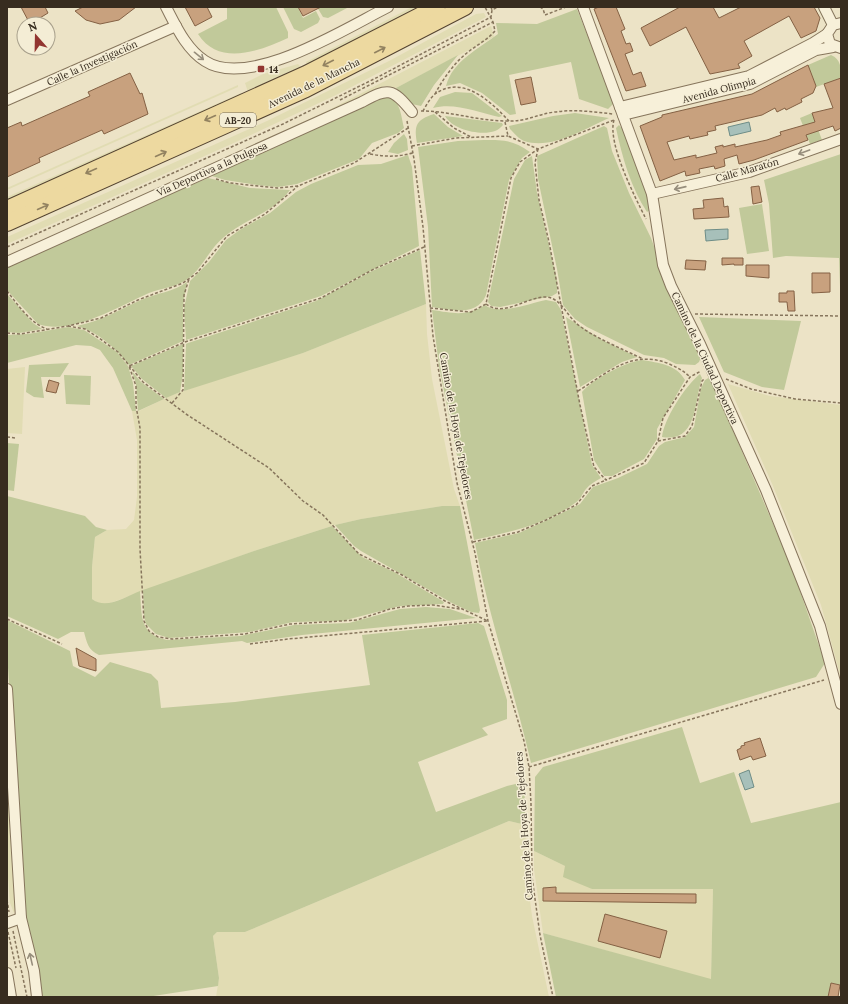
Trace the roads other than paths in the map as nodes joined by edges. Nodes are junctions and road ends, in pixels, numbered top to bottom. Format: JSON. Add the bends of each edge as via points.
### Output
{"nodes":[{"id":1,"x":166,"y":7,"type":"edge"},
{"id":2,"x":388,"y":7,"type":"edge"},
{"id":3,"x":437,"y":7,"type":"edge"},
{"id":4,"x":464,"y":7,"type":"edge"},
{"id":5,"x":583,"y":7,"type":"edge"},
{"id":6,"x":824,"y":7,"type":"edge"},
{"id":7,"x":837,"y":24,"type":"edge"},
{"id":8,"x":176,"y":26,"type":"junction"},
{"id":9,"x":827,"y":34,"type":"junction"},
{"id":10,"x":837,"y":47,"type":"edge"},
{"id":11,"x":7,"y":100,"type":"edge"},
{"id":12,"x":412,"y":112,"type":"road end"},
{"id":13,"x":619,"y":114,"type":"junction"},
{"id":14,"x":841,"y":139,"type":"edge"},
{"id":15,"x":652,"y":194,"type":"junction"},
{"id":16,"x":7,"y":209,"type":"edge"},
{"id":17,"x":7,"y":223,"type":"edge"},
{"id":18,"x":7,"y":262,"type":"edge"},
{"id":19,"x":7,"y":689,"type":"edge"},
{"id":20,"x":841,"y":704,"type":"edge"},
{"id":21,"x":21,"y":918,"type":"junction"},
{"id":22,"x":8,"y":924,"type":"edge"},
{"id":23,"x":12,"y":973,"type":"edge"},
{"id":24,"x":11,"y":997,"type":"edge"},
{"id":25,"x":37,"y":997,"type":"edge"}],
"edges":[{"from":1,"to":8,"type":"street"},
{"from":8,"to":2,"type":"street","one_way":true,"via":[[191,50],[204,60],[225,68],[244,69],[274,62],[310,47]]},
{"from":3,"to":16,"type":"main road","name":"Avenida de la Mancha","number":"AB-20","one_way":true,"via":[[306,74]]},
{"from":17,"to":4,"type":"main road","name":"Avenida de la Mancha","number":"AB-20","one_way":true,"via":[[306,89]]},
{"from":5,"to":13,"type":"street","name":"Camino de la Ciudad Deportiva"},
{"from":6,"to":7,"type":"street"},
{"from":7,"to":9,"type":"street"},
{"from":8,"to":11,"type":"street","name":"Calle la Investigación"},
{"from":9,"to":10,"type":"street","via":[[828,41]]},
{"from":9,"to":13,"type":"street","name":"Avenida Olimpia","via":[[748,76]]},
{"from":10,"to":13,"type":"street","name":"Avenida Olimpia","via":[[816,50],[750,84]]},
{"from":12,"to":18,"type":"street","name":"Vía Deportiva a la Pulgosa","via":[[391,92],[379,93]]},
{"from":13,"to":15,"type":"street","name":"Camino de la Ciudad Deportiva"},
{"from":14,"to":15,"type":"street","name":"Calle Maratón","one_way":true,"via":[[749,172]]},
{"from":15,"to":20,"type":"street","name":"Camino de la Ciudad Deportiva","via":[[663,265],[766,490],[820,626]]},
{"from":19,"to":21,"type":"street"},
{"from":21,"to":22,"type":"street"},
{"from":25,"to":21,"type":"street","one_way":true,"via":[[34,971]]},
{"from":23,"to":24,"type":"street"}]}
